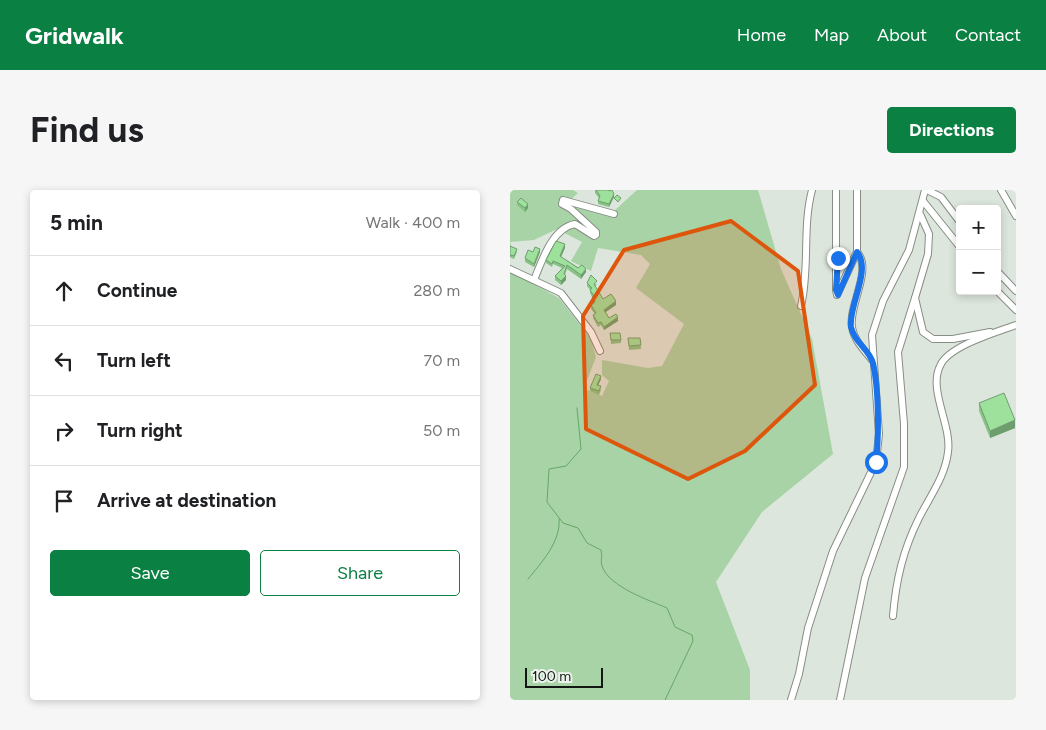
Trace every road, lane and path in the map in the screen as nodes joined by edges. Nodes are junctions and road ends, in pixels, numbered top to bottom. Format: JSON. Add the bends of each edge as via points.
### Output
{"nodes":[{"id":1,"x":812,"y":190,"type":"edge"},
{"id":2,"x":836,"y":190,"type":"edge"},
{"id":3,"x":857,"y":190,"type":"edge"},
{"id":4,"x":926,"y":190,"type":"edge"},
{"id":5,"x":1001,"y":190,"type":"edge"},
{"id":6,"x":923,"y":201,"type":"junction"},
{"id":7,"x":614,"y":214,"type":"dead end"},
{"id":8,"x":920,"y":214,"type":"junction"},
{"id":9,"x":1016,"y":216,"type":"edge"},
{"id":10,"x":956,"y":217,"type":"edge"},
{"id":11,"x":956,"y":242,"type":"edge"},
{"id":12,"x":857,"y":252,"type":"junction"},
{"id":13,"x":510,"y":269,"type":"edge"},
{"id":14,"x":1001,"y":275,"type":"edge"},
{"id":15,"x":534,"y":280,"type":"junction"},
{"id":16,"x":1016,"y":291,"type":"edge"},
{"id":17,"x":1001,"y":295,"type":"edge"},
{"id":18,"x":914,"y":298,"type":"junction"},
{"id":19,"x":800,"y":306,"type":"dead end"},
{"id":20,"x":1016,"y":310,"type":"edge"},
{"id":21,"x":1016,"y":325,"type":"edge"},
{"id":22,"x":1008,"y":328,"type":"junction"},
{"id":23,"x":600,"y":351,"type":"dead end"},
{"id":24,"x":873,"y":361,"type":"junction"},
{"id":25,"x":893,"y":616,"type":"dead end"},
{"id":26,"x":790,"y":700,"type":"edge"},
{"id":27,"x":840,"y":700,"type":"edge"}],
"edges":[{"from":1,"to":19,"type":"street","via":[[805,235],[804,294]]},
{"from":2,"to":12,"type":"street","via":[[837,294]]},
{"from":3,"to":12,"type":"street"},
{"from":4,"to":6,"type":"street"},
{"from":4,"to":10,"type":"street","via":[[941,197]]},
{"from":5,"to":9,"type":"street"},
{"from":6,"to":8,"type":"street"},
{"from":6,"to":11,"type":"street"},
{"from":7,"to":15,"type":"street","via":[[563,200],[562,204],[572,209],[596,234],[594,236],[574,224],[566,226],[559,232]]},
{"from":8,"to":18,"type":"street","via":[[929,234],[928,254]]},
{"from":8,"to":24,"type":"street","via":[[909,250],[878,314],[872,335]]},
{"from":12,"to":24,"type":"street","via":[[861,256],[862,268],[851,326],[855,338]]},
{"from":13,"to":15,"type":"street"},
{"from":14,"to":16,"type":"street"},
{"from":15,"to":23,"type":"street","via":[[567,298]]},
{"from":17,"to":20,"type":"street"},
{"from":18,"to":22,"type":"street","via":[[923,332],[933,339],[954,339]]},
{"from":18,"to":27,"type":"street","via":[[898,352],[904,467],[865,578]]},
{"from":21,"to":22,"type":"street"},
{"from":22,"to":25,"type":"street","via":[[956,350],[940,364],[936,376],[949,450],[943,474],[904,552],[898,570]]},
{"from":24,"to":26,"type":"street","via":[[879,434],[876,462],[833,551],[808,628]]}]}
